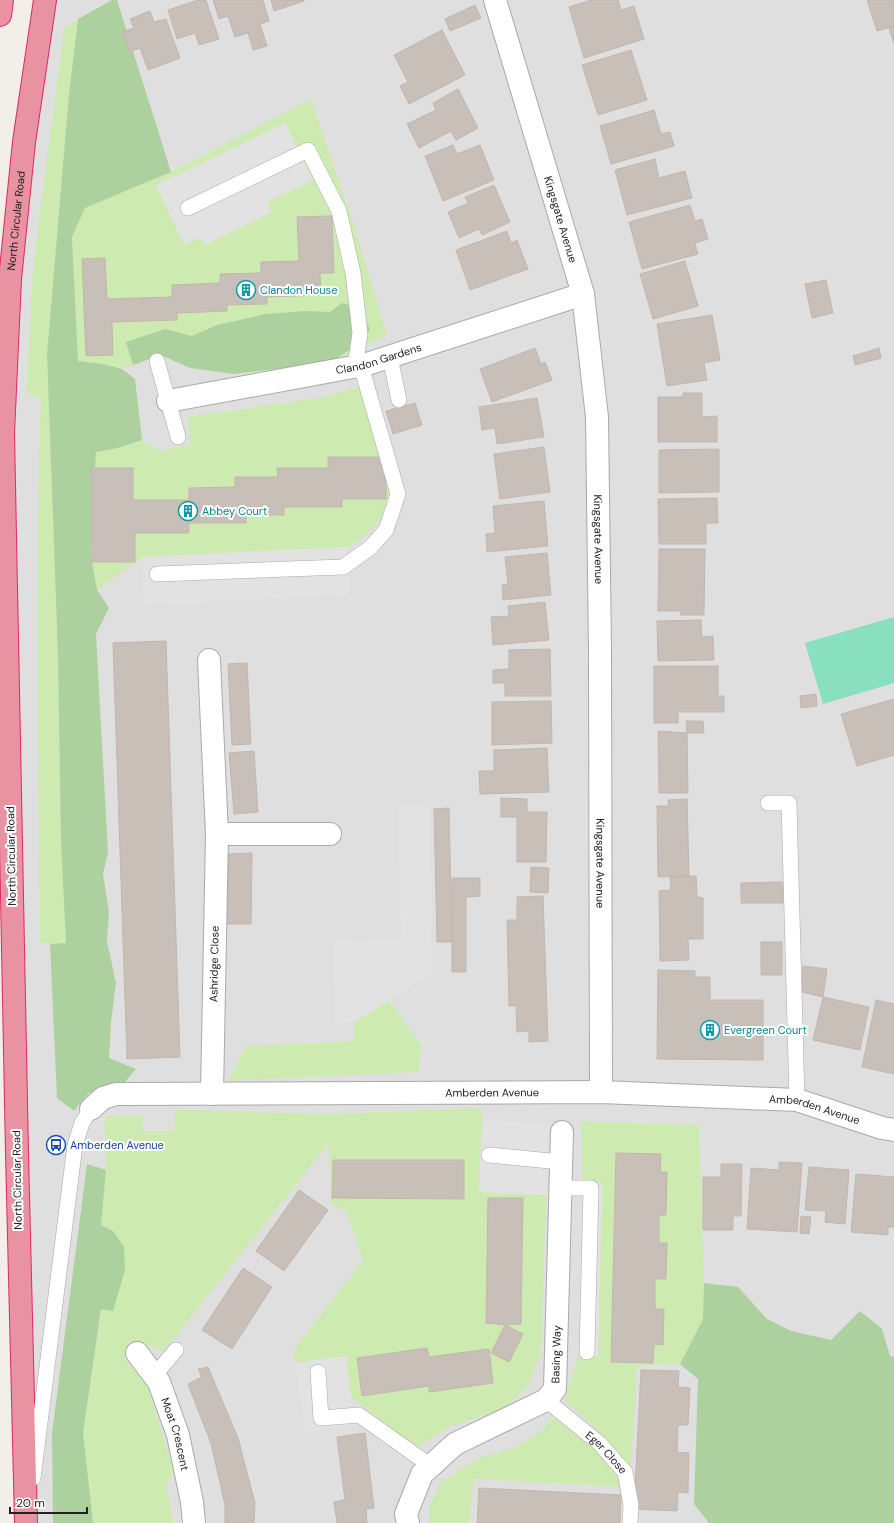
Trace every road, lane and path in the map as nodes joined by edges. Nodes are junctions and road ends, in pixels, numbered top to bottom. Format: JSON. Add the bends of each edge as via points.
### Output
{"nodes":[{"id":1,"x":2,"y":0,"type":"edge"},
{"id":2,"x":45,"y":0,"type":"edge"},
{"id":3,"x":495,"y":0,"type":"edge"},
{"id":4,"x":0,"y":15,"type":"edge"},
{"id":5,"x":188,"y":208,"type":"dead end"},
{"id":6,"x":583,"y":294,"type":"junction"},
{"id":7,"x":390,"y":357,"type":"junction"},
{"id":8,"x":157,"y":361,"type":"dead end"},
{"id":9,"x":358,"y":366,"type":"junction"},
{"id":10,"x":399,"y":400,"type":"dead end"},
{"id":11,"x":168,"y":401,"type":"junction"},
{"id":12,"x":178,"y":437,"type":"dead end"},
{"id":13,"x":157,"y":574,"type":"dead end"},
{"id":14,"x":209,"y":660,"type":"dead end"},
{"id":15,"x":768,"y":802,"type":"dead end"},
{"id":16,"x":217,"y":834,"type":"junction"},
{"id":17,"x":330,"y":834,"type":"dead end"},
{"id":18,"x":601,"y":1092,"type":"junction"},
{"id":19,"x":212,"y":1094,"type":"junction"},
{"id":20,"x":797,"y":1100,"type":"junction"},
{"id":21,"x":91,"y":1109,"type":"joint"},
{"id":22,"x":894,"y":1130,"type":"edge"},
{"id":23,"x":562,"y":1132,"type":"dead end"},
{"id":24,"x":488,"y":1155,"type":"dead end"},
{"id":25,"x":561,"y":1162,"type":"junction"},
{"id":26,"x":561,"y":1188,"type":"junction"},
{"id":27,"x":176,"y":1350,"type":"dead end"},
{"id":28,"x":587,"y":1352,"type":"dead end"},
{"id":29,"x":137,"y":1353,"type":"dead end"},
{"id":30,"x":318,"y":1372,"type":"dead end"},
{"id":31,"x":154,"y":1376,"type":"junction"},
{"id":32,"x":546,"y":1400,"type":"junction"},
{"id":33,"x":431,"y":1466,"type":"junction"},
{"id":34,"x":26,"y":1523,"type":"edge"},
{"id":35,"x":194,"y":1523,"type":"edge"},
{"id":36,"x":408,"y":1523,"type":"edge"},
{"id":37,"x":630,"y":1523,"type":"edge"}],
"edges":[{"from":1,"to":4,"type":"highway"},
{"from":2,"to":34,"type":"highway","name":"North Circular Road","via":[[24,142],[10,279],[3,433]]},
{"from":3,"to":6,"type":"street","name":"Kingsgate Avenue"},
{"from":5,"to":9,"type":"lane","via":[[308,150],[339,211],[353,273],[360,333]]},
{"from":6,"to":7,"type":"street","name":"Clandon Gardens"},
{"from":6,"to":18,"type":"street","name":"Kingsgate Avenue","via":[[597,417]]},
{"from":7,"to":9,"type":"street","name":"Clandon Gardens"},
{"from":7,"to":10,"type":"lane"},
{"from":8,"to":11,"type":"lane"},
{"from":9,"to":11,"type":"street","name":"Clandon Gardens"},
{"from":9,"to":13,"type":"lane","via":[[398,494],[386,530],[370,548],[343,567]]},
{"from":11,"to":12,"type":"lane"},
{"from":14,"to":16,"type":"street","name":"Ashridge Close"},
{"from":15,"to":20,"type":"lane","via":[[789,803]]},
{"from":16,"to":17,"type":"street"},
{"from":16,"to":19,"type":"street","name":"Ashridge Close"},
{"from":18,"to":19,"type":"street","name":"Amberden Avenue"},
{"from":18,"to":20,"type":"street","name":"Amberden Avenue"},
{"from":19,"to":21,"type":"street","name":"Amberden Avenue","via":[[116,1094],[103,1098]]},
{"from":20,"to":22,"type":"street","name":"Amberden Avenue"},
{"from":21,"to":34,"type":"lane","via":[[82,1123],[75,1145]]},
{"from":23,"to":25,"type":"street","name":"Basing Way"},
{"from":24,"to":25,"type":"lane"},
{"from":25,"to":26,"type":"street","name":"Basing Way"},
{"from":26,"to":28,"type":"lane","via":[[591,1188]]},
{"from":26,"to":32,"type":"street","name":"Basing Way","via":[[555,1389]]},
{"from":27,"to":31,"type":"lane"},
{"from":29,"to":31,"type":"street","name":"Moat Crescent"},
{"from":30,"to":33,"type":"lane","via":[[321,1418],[359,1415]]},
{"from":31,"to":35,"type":"street","name":"Moat Crescent","via":[[159,1382],[178,1435]]},
{"from":32,"to":33,"type":"street","name":"Basing Way","via":[[455,1444]]},
{"from":32,"to":37,"type":"lane","name":"Eger Close","via":[[599,1443],[625,1472],[631,1505]]},
{"from":33,"to":36,"type":"street","name":"Basing Way","via":[[422,1474],[406,1514]]}]}
